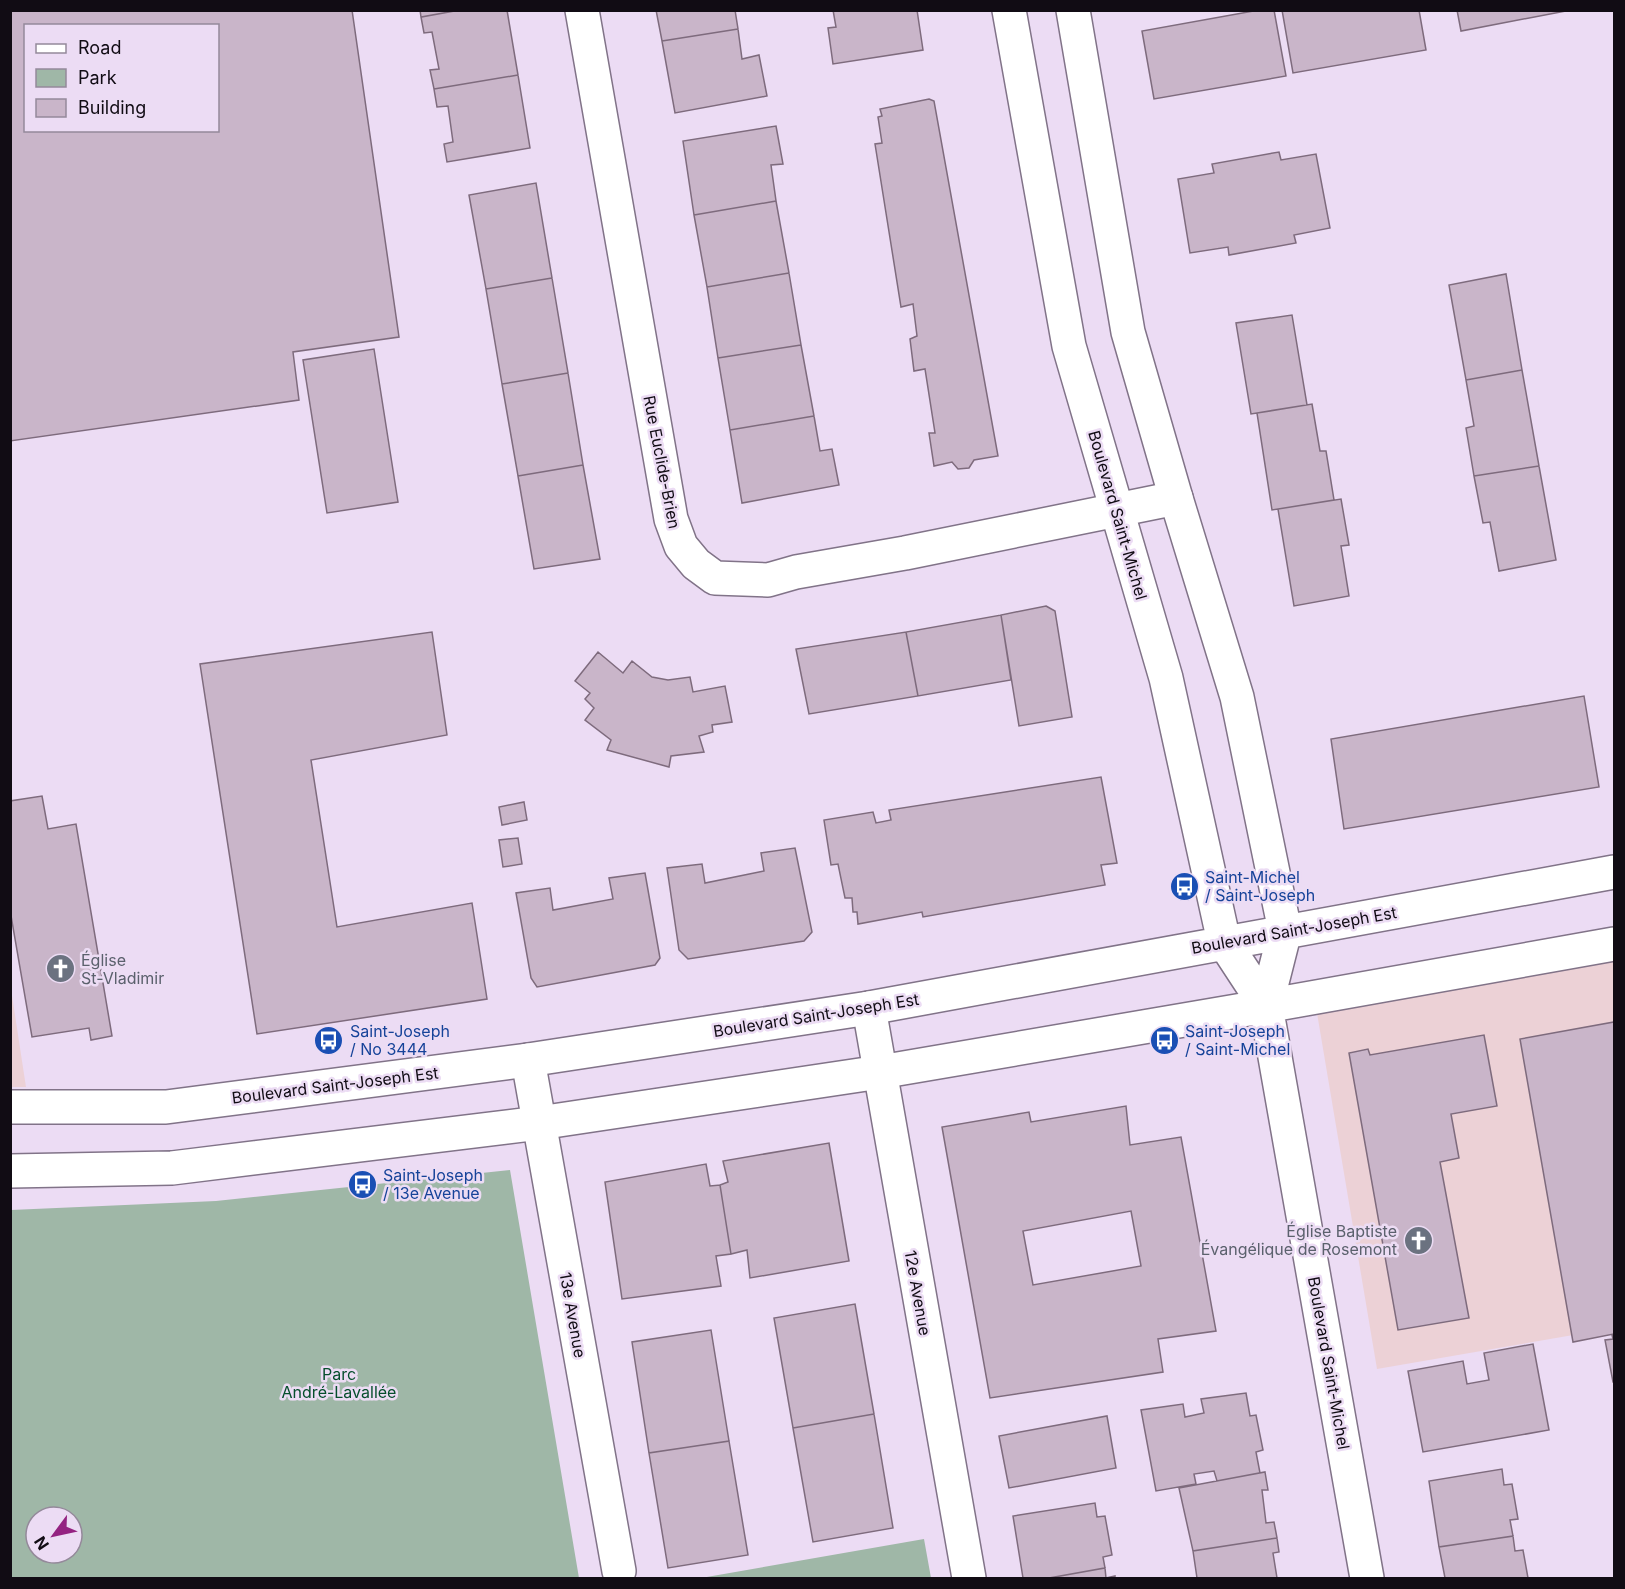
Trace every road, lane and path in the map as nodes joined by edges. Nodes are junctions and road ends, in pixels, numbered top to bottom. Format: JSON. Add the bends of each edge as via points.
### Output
{"nodes":[{"id":1,"x":582,"y":10,"type":"edge"},
{"id":2,"x":1009,"y":10,"type":"edge"},
{"id":3,"x":1073,"y":10,"type":"edge"},
{"id":4,"x":1176,"y":498,"type":"junction"},
{"id":5,"x":1115,"y":510,"type":"junction"},
{"id":6,"x":1614,"y":872,"type":"edge"},
{"id":7,"x":1285,"y":931,"type":"junction"},
{"id":8,"x":1224,"y":942,"type":"junction"},
{"id":9,"x":1614,"y":944,"type":"edge"},
{"id":10,"x":1266,"y":1006,"type":"junction"},
{"id":11,"x":868,"y":1008,"type":"junction"},
{"id":12,"x":528,"y":1060,"type":"junction"},
{"id":13,"x":880,"y":1072,"type":"junction"},
{"id":14,"x":10,"y":1107,"type":"edge"},
{"id":15,"x":539,"y":1123,"type":"junction"},
{"id":16,"x":10,"y":1171,"type":"edge"},
{"id":17,"x":619,"y":1570,"type":"dead end"},
{"id":18,"x":969,"y":1578,"type":"edge"},
{"id":19,"x":1367,"y":1578,"type":"edge"}],
"edges":[{"from":1,"to":5,"type":"main road","name":"Rue Euclide-Brien","via":[[671,519],[681,546],[696,564],[716,578],[768,580]]},
{"from":2,"to":5,"type":"main road","name":"Boulevard Saint-Michel","via":[[1069,346]]},
{"from":3,"to":4,"type":"main road","name":"Boulevard Saint-Michel","via":[[1128,332]]},
{"from":4,"to":5,"type":"main road","name":"Rue Euclide-Brien"},
{"from":4,"to":7,"type":"main road","name":"Boulevard Saint-Michel","via":[[1237,697]]},
{"from":5,"to":8,"type":"main road","name":"Boulevard Saint-Michel","via":[[1166,678]]},
{"from":6,"to":7,"type":"main road","name":"Boulevard Saint-Joseph Est"},
{"from":7,"to":8,"type":"main road","name":"Boulevard Saint-Joseph Est"},
{"from":7,"to":10,"type":"main road","name":"Boulevard Saint-Michel"},
{"from":8,"to":10,"type":"main road","name":"Boulevard Saint-Michel"},
{"from":8,"to":11,"type":"main road","name":"Boulevard Saint-Joseph Est"},
{"from":9,"to":10,"type":"main road"},
{"from":10,"to":13,"type":"main road"},
{"from":10,"to":19,"type":"main road","name":"Boulevard Saint-Michel"},
{"from":11,"to":12,"type":"main road","name":"Boulevard Saint-Joseph Est"},
{"from":11,"to":13,"type":"main road","name":"12e Avenue"},
{"from":12,"to":14,"type":"main road","name":"Boulevard Saint-Joseph Est","via":[[166,1107]]},
{"from":12,"to":15,"type":"main road","name":"13e Avenue"},
{"from":13,"to":15,"type":"main road"},
{"from":13,"to":18,"type":"main road","name":"12e Avenue"},
{"from":15,"to":16,"type":"main road","via":[[172,1168]]},
{"from":15,"to":17,"type":"main road","name":"13e Avenue"}]}
